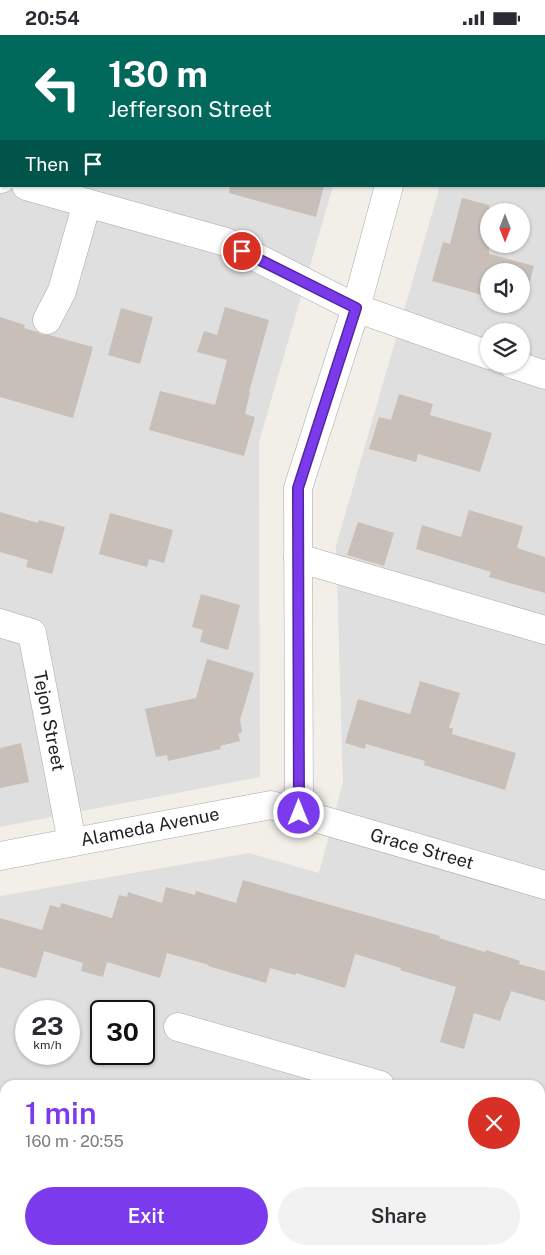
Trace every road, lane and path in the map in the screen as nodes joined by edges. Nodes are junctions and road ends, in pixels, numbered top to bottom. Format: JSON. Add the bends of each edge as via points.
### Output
{"nodes":[{"id":1,"x":30,"y":187,"type":"edge"},
{"id":2,"x":389,"y":187,"type":"edge"},
{"id":3,"x":87,"y":203,"type":"junction"},
{"id":4,"x":356,"y":308,"type":"junction"},
{"id":5,"x":47,"y":320,"type":"dead end"},
{"id":6,"x":480,"y":352,"type":"edge"},
{"id":7,"x":530,"y":370,"type":"edge"},
{"id":8,"x":545,"y":375,"type":"edge"},
{"id":9,"x":298,"y":558,"type":"junction"},
{"id":10,"x":0,"y":623,"type":"edge"},
{"id":11,"x":545,"y":630,"type":"edge"},
{"id":12,"x":299,"y":813,"type":"junction"},
{"id":13,"x":72,"y":842,"type":"junction"},
{"id":14,"x":0,"y":856,"type":"edge"},
{"id":15,"x":545,"y":885,"type":"edge"},
{"id":16,"x":178,"y":1027,"type":"dead end"},
{"id":17,"x":363,"y":1080,"type":"edge"}],
"edges":[{"from":1,"to":3,"type":"street"},
{"from":2,"to":4,"type":"street"},
{"from":3,"to":4,"type":"street","via":[[226,242]]},
{"from":3,"to":5,"type":"street","via":[[62,291]]},
{"from":4,"to":6,"type":"street"},
{"from":4,"to":9,"type":"street","via":[[298,488]]},
{"from":7,"to":8,"type":"street"},
{"from":9,"to":11,"type":"street"},
{"from":9,"to":12,"type":"street"},
{"from":10,"to":13,"type":"street","name":"Tejon Street","via":[[32,633]]},
{"from":12,"to":13,"type":"street","name":"Alameda Avenue","via":[[271,805]]},
{"from":12,"to":15,"type":"street","name":"Grace Street"},
{"from":13,"to":14,"type":"street","name":"Alameda Avenue"},
{"from":16,"to":17,"type":"street"}]}
